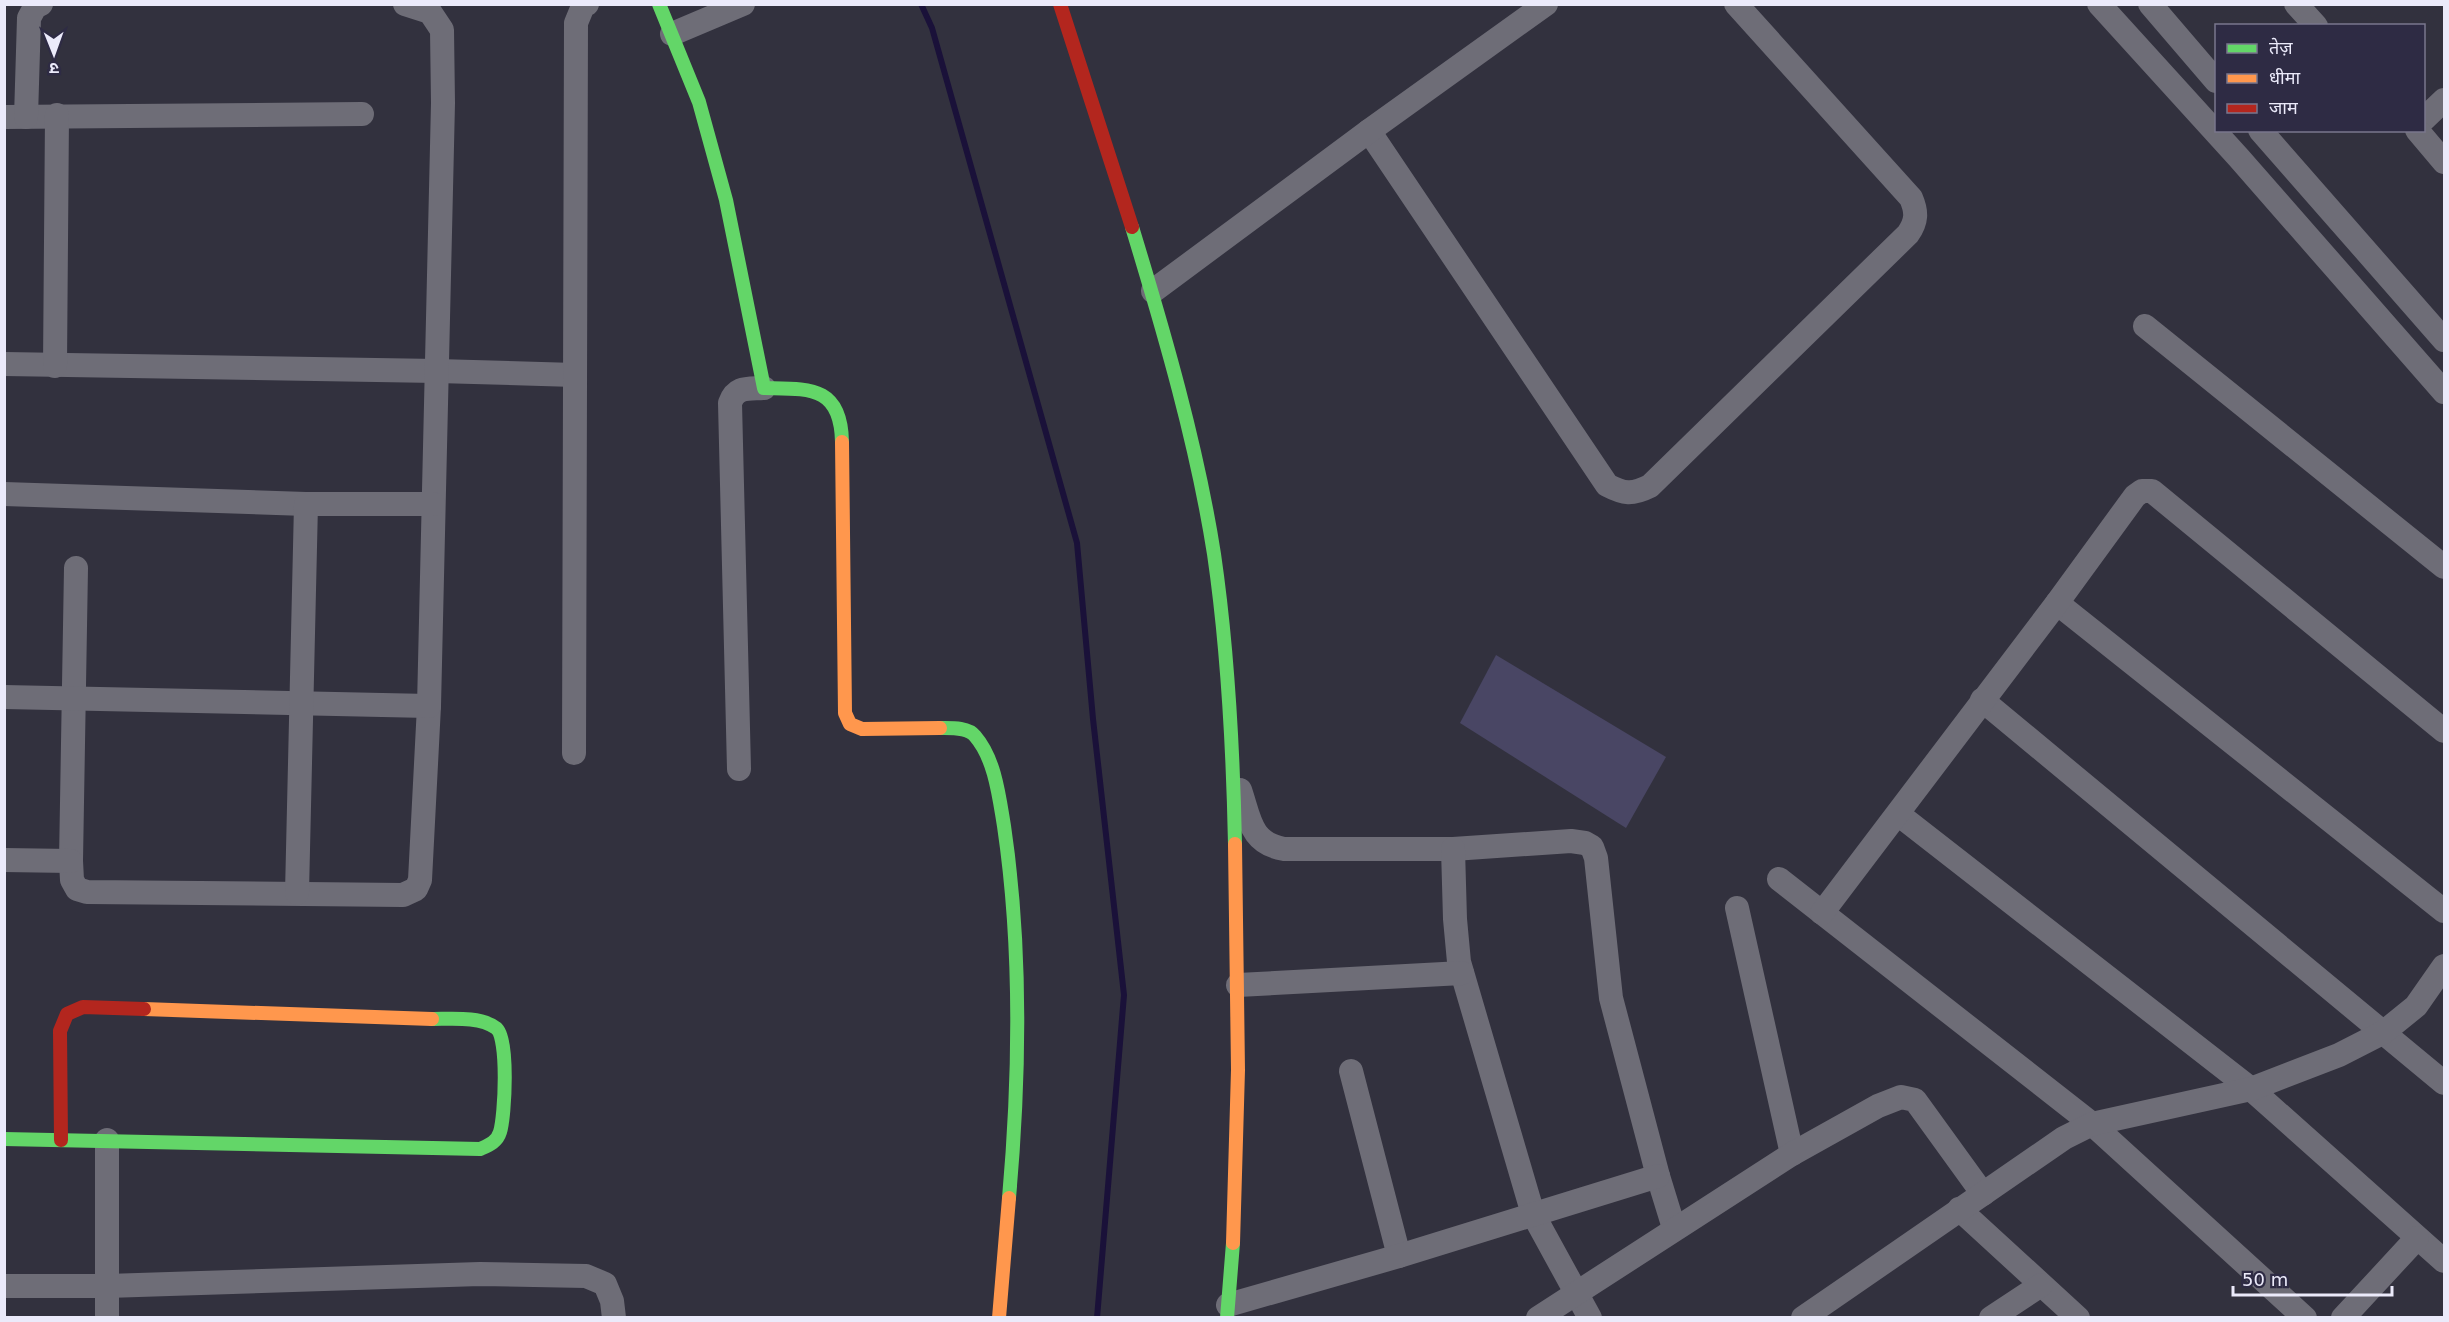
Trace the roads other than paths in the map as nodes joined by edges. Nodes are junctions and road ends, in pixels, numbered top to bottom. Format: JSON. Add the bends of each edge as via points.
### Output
{"nodes":[{"id":1,"x":41,"y":4,"type":"edge"},
{"id":2,"x":405,"y":4,"type":"edge"},
{"id":3,"x":587,"y":4,"type":"edge"},
{"id":4,"x":659,"y":4,"type":"edge"},
{"id":5,"x":743,"y":4,"type":"edge"},
{"id":6,"x":1060,"y":4,"type":"edge"},
{"id":7,"x":1546,"y":4,"type":"edge"},
{"id":8,"x":1736,"y":4,"type":"edge"},
{"id":9,"x":2099,"y":4,"type":"edge"},
{"id":10,"x":2150,"y":4,"type":"edge"},
{"id":11,"x":672,"y":34,"type":"junction"},
{"id":12,"x":2215,"y":79,"type":"edge"},
{"id":13,"x":2445,"y":100,"type":"edge"},
{"id":14,"x":362,"y":114,"type":"dead end"},
{"id":15,"x":57,"y":116,"type":"junction"},
{"id":16,"x":15,"y":117,"type":"edge"},
{"id":17,"x":2425,"y":118,"type":"edge"},
{"id":18,"x":1369,"y":131,"type":"junction"},
{"id":19,"x":2215,"y":132,"type":"edge"},
{"id":20,"x":2215,"y":132,"type":"edge"},
{"id":21,"x":2262,"y":132,"type":"edge"},
{"id":22,"x":2419,"y":132,"type":"edge"},
{"id":23,"x":2445,"y":162,"type":"edge"},
{"id":24,"x":1153,"y":291,"type":"junction"},
{"id":25,"x":2145,"y":326,"type":"dead end"},
{"id":26,"x":2445,"y":340,"type":"edge"},
{"id":27,"x":4,"y":364,"type":"edge"},
{"id":28,"x":56,"y":366,"type":"junction"},
{"id":29,"x":436,"y":371,"type":"junction"},
{"id":30,"x":575,"y":375,"type":"junction"},
{"id":31,"x":764,"y":388,"type":"junction"},
{"id":32,"x":2445,"y":393,"type":"edge"},
{"id":33,"x":4,"y":494,"type":"edge"},
{"id":34,"x":306,"y":504,"type":"junction"},
{"id":35,"x":433,"y":504,"type":"junction"},
{"id":36,"x":2445,"y":567,"type":"edge"},
{"id":37,"x":75,"y":568,"type":"dead end"},
{"id":38,"x":2057,"y":603,"type":"junction"},
{"id":39,"x":4,"y":697,"type":"edge"},
{"id":40,"x":72,"y":699,"type":"junction"},
{"id":41,"x":1982,"y":700,"type":"junction"},
{"id":42,"x":300,"y":704,"type":"junction"},
{"id":43,"x":429,"y":706,"type":"junction"},
{"id":44,"x":2445,"y":731,"type":"edge"},
{"id":45,"x":574,"y":753,"type":"dead end"},
{"id":46,"x":1233,"y":768,"type":"junction"},
{"id":47,"x":739,"y":769,"type":"dead end"},
{"id":48,"x":1898,"y":814,"type":"junction"},
{"id":49,"x":1453,"y":849,"type":"junction"},
{"id":50,"x":4,"y":860,"type":"edge"},
{"id":51,"x":71,"y":861,"type":"junction"},
{"id":52,"x":1779,"y":879,"type":"dead end"},
{"id":53,"x":297,"y":893,"type":"junction"},
{"id":54,"x":1737,"y":908,"type":"dead end"},
{"id":55,"x":2445,"y":911,"type":"edge"},
{"id":56,"x":1822,"y":913,"type":"junction"},
{"id":57,"x":2445,"y":966,"type":"edge"},
{"id":58,"x":1462,"y":973,"type":"junction"},
{"id":59,"x":1238,"y":985,"type":"junction"},
{"id":60,"x":2384,"y":1032,"type":"junction"},
{"id":61,"x":1351,"y":1071,"type":"dead end"},
{"id":62,"x":2445,"y":1083,"type":"edge"},
{"id":63,"x":2251,"y":1089,"type":"junction"},
{"id":64,"x":2092,"y":1124,"type":"junction"},
{"id":65,"x":4,"y":1139,"type":"edge"},
{"id":66,"x":61,"y":1140,"type":"junction"},
{"id":67,"x":107,"y":1140,"type":"junction"},
{"id":68,"x":1792,"y":1154,"type":"junction"},
{"id":69,"x":1658,"y":1176,"type":"junction"},
{"id":70,"x":1983,"y":1194,"type":"junction"},
{"id":71,"x":1959,"y":1209,"type":"junction"},
{"id":72,"x":1533,"y":1214,"type":"junction"},
{"id":73,"x":1674,"y":1228,"type":"junction"},
{"id":74,"x":2417,"y":1238,"type":"junction"},
{"id":75,"x":1399,"y":1256,"type":"junction"},
{"id":76,"x":2445,"y":1261,"type":"edge"},
{"id":77,"x":2041,"y":1285,"type":"junction"},
{"id":78,"x":4,"y":1286,"type":"edge"},
{"id":79,"x":107,"y":1286,"type":"junction"},
{"id":80,"x":1577,"y":1293,"type":"junction"},
{"id":81,"x":1227,"y":1311,"type":"edge"},
{"id":82,"x":107,"y":1317,"type":"edge"},
{"id":83,"x":614,"y":1317,"type":"edge"},
{"id":84,"x":999,"y":1317,"type":"edge"},
{"id":85,"x":1538,"y":1317,"type":"edge"},
{"id":86,"x":1590,"y":1317,"type":"edge"},
{"id":87,"x":1806,"y":1317,"type":"edge"},
{"id":88,"x":1991,"y":1317,"type":"edge"},
{"id":89,"x":2078,"y":1317,"type":"edge"},
{"id":90,"x":2305,"y":1317,"type":"edge"},
{"id":91,"x":2343,"y":1317,"type":"edge"}],
"edges":[{"from":1,"to":16,"type":"street","via":[[29,18]]},
{"from":2,"to":29,"type":"street","via":[[430,12],[442,30]]},
{"from":3,"to":30,"type":"street","via":[[576,23]]},
{"from":4,"to":11,"type":"street"},
{"from":5,"to":11,"type":"street"},
{"from":6,"to":24,"type":"street"},
{"from":7,"to":18,"type":"street"},
{"from":8,"to":18,"type":"street","via":[[1911,198],[1915,224],[1650,486],[1634,494],[1621,493],[1607,485]]},
{"from":9,"to":20,"type":"street"},
{"from":10,"to":12,"type":"street"},
{"from":11,"to":31,"type":"street","via":[[699,102],[726,200]]},
{"from":13,"to":17,"type":"street"},
{"from":14,"to":15,"type":"street"},
{"from":15,"to":16,"type":"street"},
{"from":15,"to":28,"type":"street"},
{"from":18,"to":24,"type":"street"},
{"from":19,"to":32,"type":"street"},
{"from":21,"to":26,"type":"street"},
{"from":22,"to":23,"type":"street"},
{"from":24,"to":46,"type":"street","via":[[1206,510],[1222,628]]},
{"from":25,"to":36,"type":"street"},
{"from":27,"to":28,"type":"street"},
{"from":28,"to":29,"type":"street"},
{"from":29,"to":30,"type":"street"},
{"from":29,"to":35,"type":"street"},
{"from":30,"to":45,"type":"street"},
{"from":31,"to":47,"type":"street","via":[[740,390],[733,394],[730,403]]},
{"from":31,"to":84,"type":"street","via":[[819,390],[832,399],[839,413],[845,713],[850,724],[862,729],[953,728],[972,732],[985,746],[994,767],[1008,846],[1016,1039],[1016,1102]]},
{"from":33,"to":34,"type":"street"},
{"from":34,"to":35,"type":"street"},
{"from":34,"to":42,"type":"street"},
{"from":35,"to":43,"type":"street"},
{"from":37,"to":40,"type":"street"},
{"from":38,"to":41,"type":"street"},
{"from":38,"to":44,"type":"street","via":[[2135,496],[2142,490],[2152,491]]},
{"from":38,"to":55,"type":"street"},
{"from":39,"to":40,"type":"street"},
{"from":40,"to":42,"type":"street"},
{"from":40,"to":51,"type":"street"},
{"from":41,"to":48,"type":"street"},
{"from":41,"to":60,"type":"street"},
{"from":42,"to":43,"type":"street"},
{"from":42,"to":53,"type":"street"},
{"from":43,"to":53,"type":"street","via":[[420,880],[416,889],[403,895]]},
{"from":46,"to":49,"type":"street","via":[[1253,829],[1270,846]]},
{"from":46,"to":59,"type":"street"},
{"from":48,"to":56,"type":"street"},
{"from":48,"to":63,"type":"street"},
{"from":49,"to":58,"type":"street","via":[[1456,941]]},
{"from":49,"to":69,"type":"street","via":[[1571,841],[1592,847],[1611,998]]},
{"from":50,"to":51,"type":"street"},
{"from":51,"to":53,"type":"street","via":[[76,889],[87,892]]},
{"from":52,"to":56,"type":"street"},
{"from":54,"to":68,"type":"street"},
{"from":56,"to":64,"type":"street"},
{"from":57,"to":60,"type":"street","via":[[2416,1006]]},
{"from":58,"to":59,"type":"street"},
{"from":58,"to":72,"type":"street"},
{"from":59,"to":81,"type":"street","via":[[1236,1199]]},
{"from":60,"to":62,"type":"street"},
{"from":60,"to":63,"type":"street","via":[[2339,1055]]},
{"from":61,"to":75,"type":"street"},
{"from":63,"to":64,"type":"street"},
{"from":63,"to":74,"type":"street"},
{"from":64,"to":70,"type":"street","via":[[2064,1138]]},
{"from":64,"to":90,"type":"street"},
{"from":65,"to":66,"type":"street"},
{"from":66,"to":67,"type":"street"},
{"from":66,"to":67,"type":"street","via":[[60,1031],[67,1014],[83,1007],[467,1020],[493,1025],[501,1033],[504,1047],[500,1132],[494,1143],[480,1149]]},
{"from":67,"to":79,"type":"street"},
{"from":68,"to":70,"type":"street","via":[[1901,1097],[1915,1100]]},
{"from":68,"to":73,"type":"street"},
{"from":69,"to":72,"type":"street"},
{"from":69,"to":73,"type":"street"},
{"from":70,"to":71,"type":"street"},
{"from":71,"to":77,"type":"street"},
{"from":71,"to":87,"type":"street"},
{"from":72,"to":75,"type":"street"},
{"from":72,"to":80,"type":"street"},
{"from":73,"to":80,"type":"street"},
{"from":74,"to":76,"type":"street"},
{"from":74,"to":91,"type":"street"},
{"from":75,"to":81,"type":"street"},
{"from":77,"to":88,"type":"street"},
{"from":77,"to":89,"type":"street"},
{"from":78,"to":79,"type":"street"},
{"from":79,"to":82,"type":"street"},
{"from":79,"to":83,"type":"street","via":[[480,1274],[586,1275],[605,1284]]},
{"from":80,"to":85,"type":"street"},
{"from":80,"to":86,"type":"street"}]}
